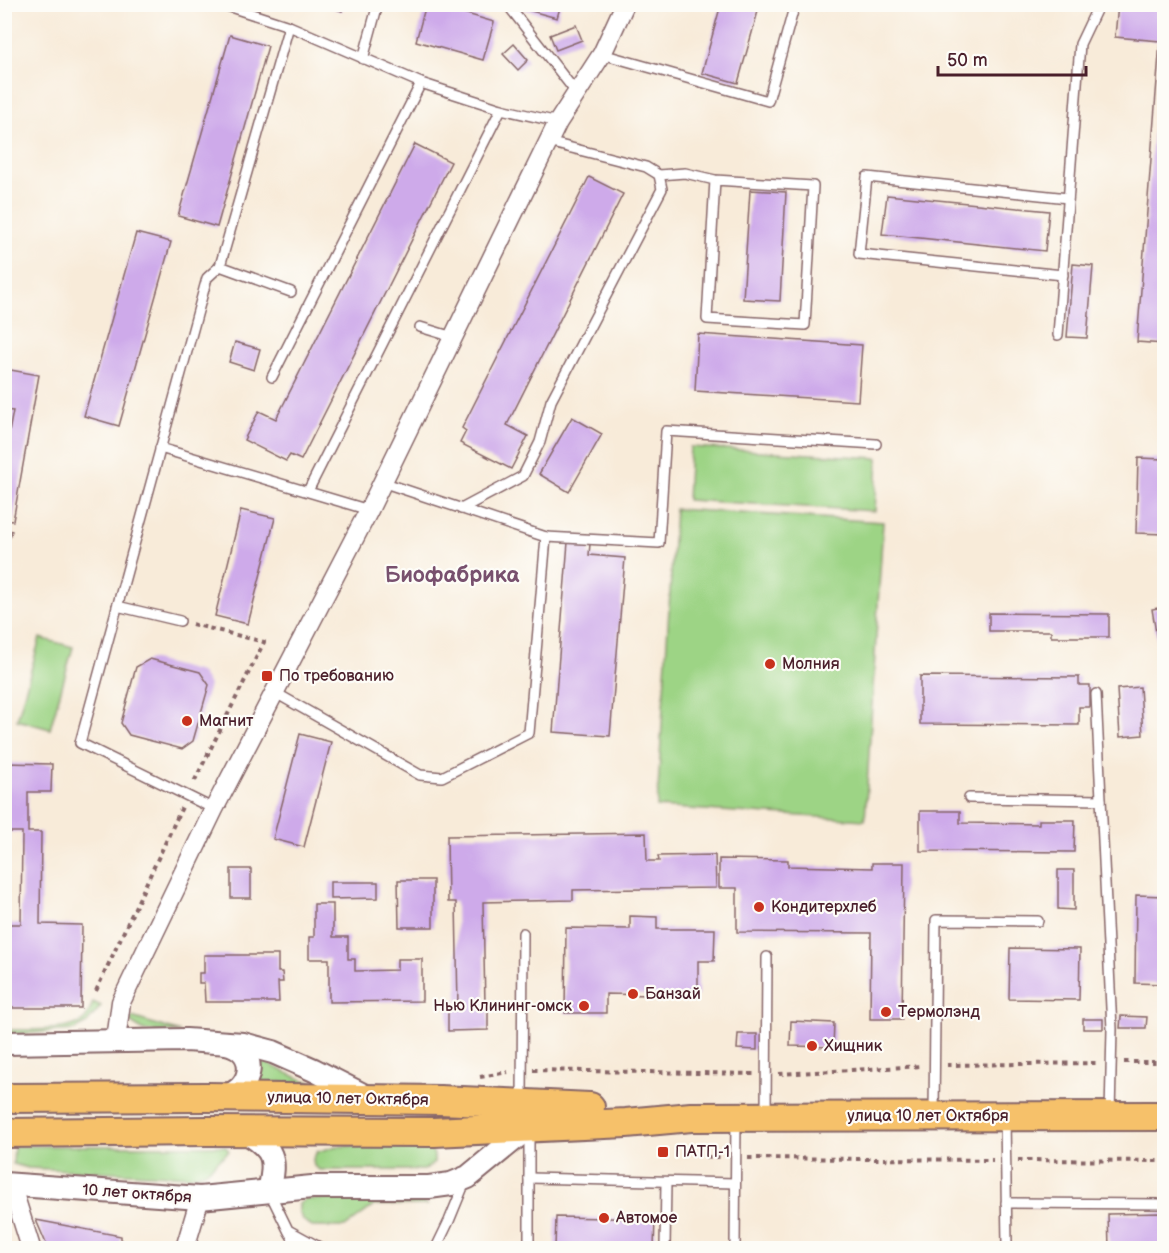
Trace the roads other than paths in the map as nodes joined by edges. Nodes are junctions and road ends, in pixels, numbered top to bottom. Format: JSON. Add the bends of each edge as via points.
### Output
{"nodes":[{"id":1,"x":221,"y":4,"type":"edge"},
{"id":2,"x":378,"y":4,"type":"edge"},
{"id":3,"x":507,"y":4,"type":"edge"},
{"id":4,"x":625,"y":4,"type":"edge"},
{"id":5,"x":795,"y":4,"type":"edge"},
{"id":6,"x":1099,"y":4,"type":"edge"},
{"id":7,"x":289,"y":26,"type":"junction"},
{"id":8,"x":602,"y":54,"type":"junction"},
{"id":9,"x":363,"y":58,"type":"junction"},
{"id":10,"x":421,"y":83,"type":"junction"},
{"id":11,"x":578,"y":94,"type":"junction"},
{"id":12,"x":501,"y":109,"type":"junction"},
{"id":13,"x":558,"y":122,"type":"junction"},
{"id":14,"x":548,"y":142,"type":"junction"},
{"id":15,"x":659,"y":175,"type":"junction"},
{"id":16,"x":715,"y":180,"type":"junction"},
{"id":17,"x":1068,"y":198,"type":"junction"},
{"id":18,"x":220,"y":266,"type":"junction"},
{"id":19,"x":1063,"y":275,"type":"junction"},
{"id":20,"x":291,"y":292,"type":"dead end"},
{"id":21,"x":420,"y":327,"type":"dead end"},
{"id":22,"x":1058,"y":335,"type":"dead end"},
{"id":23,"x":453,"y":337,"type":"junction"},
{"id":24,"x":272,"y":376,"type":"dead end"},
{"id":25,"x":876,"y":444,"type":"dead end"},
{"id":26,"x":160,"y":448,"type":"junction"},
{"id":27,"x":382,"y":482,"type":"junction"},
{"id":28,"x":308,"y":491,"type":"junction"},
{"id":29,"x":461,"y":509,"type":"junction"},
{"id":30,"x":369,"y":510,"type":"junction"},
{"id":31,"x":546,"y":537,"type":"junction"},
{"id":32,"x":117,"y":606,"type":"junction"},
{"id":33,"x":180,"y":621,"type":"road end"},
{"id":34,"x":274,"y":692,"type":"junction"},
{"id":35,"x":1096,"y":694,"type":"dead end"},
{"id":36,"x":969,"y":798,"type":"dead end"},
{"id":37,"x":1101,"y":800,"type":"junction"},
{"id":38,"x":214,"y":809,"type":"junction"},
{"id":39,"x":1038,"y":921,"type":"dead end"},
{"id":40,"x":523,"y":933,"type":"dead end"},
{"id":41,"x":767,"y":957,"type":"dead end"},
{"id":42,"x":116,"y":1040,"type":"junction"},
{"id":43,"x":222,"y":1042,"type":"junction"},
{"id":44,"x":4,"y":1043,"type":"edge"},
{"id":45,"x":221,"y":1097,"type":"junction"},
{"id":46,"x":8,"y":1098,"type":"edge"},
{"id":47,"x":370,"y":1099,"type":"junction"},
{"id":48,"x":525,"y":1116,"type":"junction"},
{"id":49,"x":736,"y":1116,"type":"junction"},
{"id":50,"x":766,"y":1116,"type":"junction"},
{"id":51,"x":934,"y":1116,"type":"junction"},
{"id":52,"x":1005,"y":1116,"type":"junction"},
{"id":53,"x":1110,"y":1116,"type":"junction"},
{"id":54,"x":1164,"y":1116,"type":"edge"},
{"id":55,"x":244,"y":1131,"type":"junction"},
{"id":56,"x":8,"y":1133,"type":"edge"},
{"id":57,"x":468,"y":1177,"type":"junction"},
{"id":58,"x":529,"y":1178,"type":"junction"},
{"id":59,"x":666,"y":1182,"type":"junction"},
{"id":60,"x":8,"y":1184,"type":"edge"},
{"id":61,"x":735,"y":1184,"type":"junction"},
{"id":62,"x":269,"y":1191,"type":"junction"},
{"id":63,"x":200,"y":1198,"type":"junction"},
{"id":64,"x":1006,"y":1203,"type":"junction"},
{"id":65,"x":1164,"y":1204,"type":"edge"},
{"id":66,"x":288,"y":1230,"type":"junction"},
{"id":67,"x":1007,"y":1244,"type":"dead end"},
{"id":68,"x":31,"y":1248,"type":"edge"},
{"id":69,"x":185,"y":1248,"type":"edge"},
{"id":70,"x":299,"y":1248,"type":"edge"},
{"id":71,"x":321,"y":1248,"type":"edge"},
{"id":72,"x":436,"y":1248,"type":"edge"},
{"id":73,"x":529,"y":1248,"type":"edge"},
{"id":74,"x":664,"y":1248,"type":"edge"},
{"id":75,"x":735,"y":1248,"type":"edge"}],
"edges":[{"from":1,"to":7,"type":"lane"},
{"from":2,"to":9,"type":"lane"},
{"from":3,"to":11,"type":"lane"},
{"from":4,"to":8,"type":"street"},
{"from":5,"to":8,"type":"lane","via":[[768,100]]},
{"from":6,"to":17,"type":"lane","via":[[1080,44]]},
{"from":7,"to":9,"type":"lane"},
{"from":7,"to":18,"type":"lane"},
{"from":8,"to":11,"type":"street"},
{"from":9,"to":10,"type":"lane"},
{"from":10,"to":12,"type":"lane"},
{"from":10,"to":24,"type":"lane"},
{"from":11,"to":13,"type":"street"},
{"from":12,"to":13,"type":"lane"},
{"from":12,"to":28,"type":"lane"},
{"from":13,"to":14,"type":"street"},
{"from":14,"to":15,"type":"lane","via":[[646,167]]},
{"from":14,"to":23,"type":"street"},
{"from":15,"to":16,"type":"lane","via":[[685,172]]},
{"from":15,"to":29,"type":"lane","via":[[662,189],[551,401],[540,442],[523,476]]},
{"from":16,"to":16,"type":"lane","via":[[707,319],[805,325],[813,186]]},
{"from":17,"to":19,"type":"lane"},
{"from":17,"to":19,"type":"lane","via":[[867,177],[859,254]]},
{"from":18,"to":20,"type":"lane"},
{"from":18,"to":26,"type":"lane","via":[[207,278]]},
{"from":19,"to":22,"type":"lane"},
{"from":21,"to":23,"type":"lane"},
{"from":23,"to":27,"type":"street"},
{"from":25,"to":31,"type":"lane","via":[[666,431],[659,543]]},
{"from":26,"to":28,"type":"lane"},
{"from":26,"to":32,"type":"lane"},
{"from":27,"to":29,"type":"lane"},
{"from":27,"to":30,"type":"street"},
{"from":28,"to":30,"type":"lane"},
{"from":29,"to":31,"type":"lane"},
{"from":30,"to":34,"type":"street"},
{"from":31,"to":34,"type":"lane","via":[[529,733],[442,777],[420,775]]},
{"from":32,"to":33,"type":"lane"},
{"from":32,"to":38,"type":"lane","via":[[80,743]]},
{"from":34,"to":38,"type":"street"},
{"from":35,"to":37,"type":"lane"},
{"from":36,"to":37,"type":"lane"},
{"from":37,"to":53,"type":"lane","via":[[1112,1029]]},
{"from":38,"to":42,"type":"street","via":[[121,1002]]},
{"from":39,"to":51,"type":"lane","via":[[936,921]]},
{"from":40,"to":48,"type":"lane"},
{"from":41,"to":50,"type":"lane"},
{"from":42,"to":43,"type":"street"},
{"from":42,"to":44,"type":"street"},
{"from":43,"to":45,"type":"street","via":[[241,1050],[249,1070],[241,1089]]},
{"from":43,"to":47,"type":"street","via":[[273,1052]]},
{"from":45,"to":46,"type":"main road","name":"улица 10 лет Октября"},
{"from":45,"to":47,"type":"main road","name":"улица 10 лет Октября"},
{"from":47,"to":48,"type":"main road","name":"улица 10 лет Октября","via":[[440,1100]]},
{"from":48,"to":49,"type":"main road","name":"улица 10 лет Октября","via":[[626,1109],[691,1117]]},
{"from":48,"to":55,"type":"main road","name":"улица 10 лет Октября","via":[[434,1132]]},
{"from":48,"to":57,"type":"street"},
{"from":48,"to":58,"type":"lane"},
{"from":49,"to":50,"type":"main road","name":"улица 10 лет Октября"},
{"from":49,"to":61,"type":"lane"},
{"from":50,"to":51,"type":"main road","name":"улица 10 лет Октября"},
{"from":51,"to":52,"type":"main road","name":"улица 10 лет Октября"},
{"from":52,"to":53,"type":"main road","name":"улица 10 лет Октября"},
{"from":52,"to":64,"type":"lane"},
{"from":53,"to":54,"type":"main road","name":"улица 10 лет Октября"},
{"from":55,"to":56,"type":"main road","name":"улица 10 лет Октября"},
{"from":55,"to":62,"type":"street","via":[[268,1149],[273,1160]]},
{"from":57,"to":62,"type":"street","name":"10 лет октября","via":[[429,1187]]},
{"from":57,"to":72,"type":"lane"},
{"from":58,"to":59,"type":"lane"},
{"from":58,"to":73,"type":"lane"},
{"from":59,"to":61,"type":"lane"},
{"from":59,"to":74,"type":"lane"},
{"from":60,"to":63,"type":"street","name":"10 лет октября"},
{"from":60,"to":68,"type":"street"},
{"from":61,"to":75,"type":"lane"},
{"from":62,"to":63,"type":"street","name":"10 лет октября"},
{"from":62,"to":66,"type":"lane"},
{"from":63,"to":69,"type":"street"},
{"from":64,"to":65,"type":"lane"},
{"from":64,"to":67,"type":"lane"},
{"from":66,"to":70,"type":"lane"},
{"from":66,"to":71,"type":"lane"}]}
